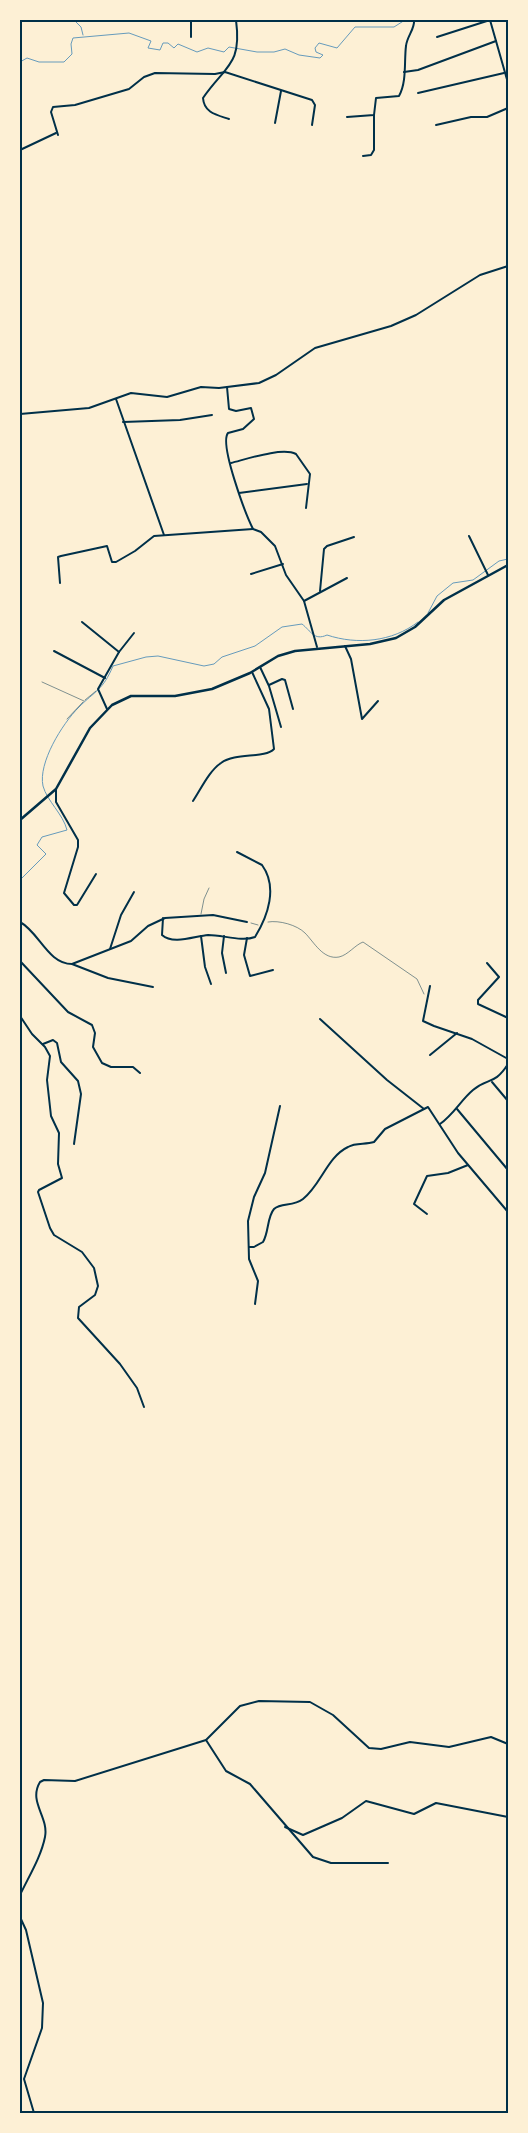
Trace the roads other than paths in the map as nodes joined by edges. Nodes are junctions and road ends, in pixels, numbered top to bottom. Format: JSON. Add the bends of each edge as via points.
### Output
{"nodes":[{"id":1,"x":191,"y":20,"type":"edge"},
{"id":2,"x":236,"y":20,"type":"edge"},
{"id":3,"x":414,"y":20,"type":"edge"},
{"id":4,"x":191,"y":37,"type":"dead end"},
{"id":5,"x":437,"y":37,"type":"dead end"},
{"id":6,"x":496,"y":42,"type":"junction"},
{"id":7,"x":225,"y":72,"type":"junction"},
{"id":8,"x":404,"y":72,"type":"junction"},
{"id":9,"x":504,"y":73,"type":"junction"},
{"id":10,"x":508,"y":83,"type":"edge"},
{"id":11,"x":281,"y":91,"type":"junction"},
{"id":12,"x":418,"y":93,"type":"dead end"},
{"id":13,"x":508,"y":108,"type":"edge"},
{"id":14,"x":374,"y":115,"type":"junction"},
{"id":15,"x":347,"y":117,"type":"dead end"},
{"id":16,"x":229,"y":119,"type":"dead end"},
{"id":17,"x":275,"y":123,"type":"dead end"},
{"id":18,"x":312,"y":125,"type":"dead end"},
{"id":19,"x":436,"y":125,"type":"dead end"},
{"id":20,"x":20,"y":150,"type":"edge"},
{"id":21,"x":363,"y":156,"type":"dead end"},
{"id":22,"x":508,"y":266,"type":"edge"},
{"id":23,"x":228,"y":387,"type":"junction"},
{"id":24,"x":116,"y":399,"type":"junction"},
{"id":25,"x":20,"y":414,"type":"edge"},
{"id":26,"x":212,"y":415,"type":"dead end"},
{"id":27,"x":123,"y":422,"type":"junction"},
{"id":28,"x":231,"y":463,"type":"junction"},
{"id":29,"x":307,"y":484,"type":"junction"},
{"id":30,"x":239,"y":493,"type":"junction"},
{"id":31,"x":306,"y":508,"type":"dead end"},
{"id":32,"x":253,"y":529,"type":"junction"},
{"id":33,"x":164,"y":535,"type":"junction"},
{"id":34,"x":469,"y":536,"type":"dead end"},
{"id":35,"x":354,"y":537,"type":"dead end"},
{"id":36,"x":283,"y":564,"type":"junction"},
{"id":37,"x":508,"y":565,"type":"edge"},
{"id":38,"x":251,"y":574,"type":"dead end"},
{"id":39,"x":488,"y":574,"type":"junction"},
{"id":40,"x":347,"y":578,"type":"dead end"},
{"id":41,"x":60,"y":582,"type":"dead end"},
{"id":42,"x":320,"y":591,"type":"junction"},
{"id":43,"x":304,"y":601,"type":"junction"},
{"id":44,"x":82,"y":622,"type":"dead end"},
{"id":45,"x":134,"y":633,"type":"dead end"},
{"id":46,"x":345,"y":646,"type":"junction"},
{"id":47,"x":317,"y":647,"type":"junction"},
{"id":48,"x":54,"y":651,"type":"dead end"},
{"id":49,"x":119,"y":652,"type":"junction"},
{"id":50,"x":260,"y":667,"type":"junction"},
{"id":51,"x":252,"y":672,"type":"junction"},
{"id":52,"x":105,"y":678,"type":"junction"},
{"id":53,"x":42,"y":682,"type":"dead end"},
{"id":54,"x":268,"y":685,"type":"junction"},
{"id":55,"x":98,"y":692,"type":"junction"},
{"id":56,"x":84,"y":701,"type":"junction"},
{"id":57,"x":378,"y":701,"type":"dead end"},
{"id":58,"x":107,"y":709,"type":"junction"},
{"id":59,"x":293,"y":709,"type":"dead end"},
{"id":60,"x":67,"y":719,"type":"dead end"},
{"id":61,"x":281,"y":727,"type":"dead end"},
{"id":62,"x":56,"y":789,"type":"junction"},
{"id":63,"x":193,"y":802,"type":"dead end"},
{"id":64,"x":20,"y":820,"type":"edge"},
{"id":65,"x":237,"y":852,"type":"dead end"},
{"id":66,"x":96,"y":874,"type":"dead end"},
{"id":67,"x":209,"y":888,"type":"dead end"},
{"id":68,"x":134,"y":892,"type":"dead end"},
{"id":69,"x":201,"y":916,"type":"junction"},
{"id":70,"x":163,"y":918,"type":"junction"},
{"id":71,"x":20,"y":922,"type":"edge"},
{"id":72,"x":247,"y":922,"type":"road end"},
{"id":73,"x":201,"y":936,"type":"junction"},
{"id":74,"x":224,"y":936,"type":"junction"},
{"id":75,"x":247,"y":938,"type":"junction"},
{"id":76,"x":110,"y":949,"type":"junction"},
{"id":77,"x":20,"y":961,"type":"edge"},
{"id":78,"x":487,"y":963,"type":"dead end"},
{"id":79,"x":72,"y":964,"type":"junction"},
{"id":80,"x":273,"y":970,"type":"dead end"},
{"id":81,"x":226,"y":973,"type":"dead end"},
{"id":82,"x":211,"y":984,"type":"dead end"},
{"id":83,"x":430,"y":986,"type":"dead end"},
{"id":84,"x":153,"y":987,"type":"dead end"},
{"id":85,"x":20,"y":1016,"type":"edge"},
{"id":86,"x":508,"y":1018,"type":"edge"},
{"id":87,"x":320,"y":1019,"type":"dead end"},
{"id":88,"x":457,"y":1033,"type":"junction"},
{"id":89,"x":43,"y":1044,"type":"junction"},
{"id":90,"x":430,"y":1055,"type":"dead end"},
{"id":91,"x":508,"y":1060,"type":"edge"},
{"id":92,"x":508,"y":1064,"type":"edge"},
{"id":93,"x":140,"y":1073,"type":"dead end"},
{"id":94,"x":492,"y":1082,"type":"junction"},
{"id":95,"x":508,"y":1101,"type":"edge"},
{"id":96,"x":280,"y":1106,"type":"dead end"},
{"id":97,"x":424,"y":1109,"type":"junction"},
{"id":98,"x":457,"y":1109,"type":"junction"},
{"id":99,"x":440,"y":1124,"type":"junction"},
{"id":100,"x":74,"y":1144,"type":"dead end"},
{"id":101,"x":468,"y":1164,"type":"junction"},
{"id":102,"x":508,"y":1170,"type":"edge"},
{"id":103,"x":508,"y":1212,"type":"edge"},
{"id":104,"x":427,"y":1214,"type":"dead end"},
{"id":105,"x":249,"y":1247,"type":"junction"},
{"id":106,"x":255,"y":1304,"type":"dead end"},
{"id":107,"x":144,"y":1408,"type":"dead end"},
{"id":108,"x":206,"y":1740,"type":"junction"},
{"id":109,"x":508,"y":1744,"type":"edge"},
{"id":110,"x":508,"y":1817,"type":"edge"},
{"id":111,"x":285,"y":1827,"type":"junction"},
{"id":112,"x":388,"y":1863,"type":"dead end"},
{"id":113,"x":20,"y":1895,"type":"edge"},
{"id":114,"x":20,"y":1917,"type":"edge"},
{"id":115,"x":34,"y":2113,"type":"edge"}],
"edges":[{"from":1,"to":4,"type":"street"},
{"from":2,"to":7,"type":"street","via":[[237,51]]},
{"from":3,"to":8,"type":"street","via":[[406,44]]},
{"from":5,"to":6,"type":"street","via":[[490,20]]},
{"from":6,"to":8,"type":"street"},
{"from":6,"to":9,"type":"street"},
{"from":7,"to":11,"type":"street"},
{"from":7,"to":16,"type":"street","via":[[203,98],[204,104],[215,114]]},
{"from":7,"to":20,"type":"street","via":[[155,73],[129,89],[75,105],[55,106],[51,112],[57,134]]},
{"from":8,"to":14,"type":"street","via":[[399,96],[376,98]]},
{"from":9,"to":10,"type":"street"},
{"from":9,"to":12,"type":"street"},
{"from":11,"to":17,"type":"street"},
{"from":11,"to":18,"type":"street","via":[[315,102]]},
{"from":13,"to":19,"type":"street","via":[[487,117]]},
{"from":14,"to":15,"type":"street"},
{"from":14,"to":21,"type":"street","via":[[374,150]]},
{"from":22,"to":23,"type":"street","via":[[480,274],[391,326],[315,348],[259,383]]},
{"from":23,"to":24,"type":"street","via":[[201,388],[167,397],[131,393]]},
{"from":23,"to":28,"type":"street","via":[[229,409],[251,408],[254,419],[243,429],[226,436]]},
{"from":24,"to":25,"type":"street","via":[[89,408]]},
{"from":24,"to":27,"type":"street"},
{"from":26,"to":27,"type":"street","via":[[172,421]]},
{"from":27,"to":33,"type":"street"},
{"from":28,"to":29,"type":"street","via":[[293,452],[310,474]]},
{"from":28,"to":30,"type":"street"},
{"from":29,"to":30,"type":"street"},
{"from":29,"to":31,"type":"street"},
{"from":30,"to":32,"type":"street"},
{"from":32,"to":33,"type":"street"},
{"from":32,"to":36,"type":"street","via":[[261,532],[275,546]]},
{"from":33,"to":41,"type":"street","via":[[154,536],[116,562],[112,562],[107,546],[58,557]]},
{"from":34,"to":39,"type":"street"},
{"from":35,"to":42,"type":"street","via":[[324,549]]},
{"from":36,"to":38,"type":"street"},
{"from":36,"to":43,"type":"street","via":[[286,575]]},
{"from":37,"to":39,"type":"main road"},
{"from":39,"to":46,"type":"main road","via":[[444,600],[409,631],[396,638]]},
{"from":40,"to":42,"type":"street"},
{"from":42,"to":43,"type":"street"},
{"from":43,"to":47,"type":"street"},
{"from":44,"to":49,"type":"street"},
{"from":45,"to":49,"type":"street"},
{"from":46,"to":47,"type":"main road"},
{"from":46,"to":57,"type":"street","via":[[351,659],[362,719]]},
{"from":47,"to":50,"type":"main road","via":[[285,654]]},
{"from":48,"to":52,"type":"street"},
{"from":49,"to":52,"type":"street"},
{"from":50,"to":51,"type":"main road"},
{"from":50,"to":54,"type":"street"},
{"from":51,"to":58,"type":"main road","via":[[198,693],[131,696]]},
{"from":51,"to":63,"type":"street","via":[[268,709],[274,749],[269,753],[241,755],[222,761]]},
{"from":52,"to":55,"type":"street"},
{"from":53,"to":56,"type":"lane"},
{"from":54,"to":59,"type":"street","via":[[285,680]]},
{"from":54,"to":61,"type":"street"},
{"from":55,"to":56,"type":"lane"},
{"from":55,"to":58,"type":"street"},
{"from":56,"to":60,"type":"lane"},
{"from":58,"to":62,"type":"main road","via":[[90,728]]},
{"from":62,"to":64,"type":"main road"},
{"from":62,"to":66,"type":"street","via":[[56,802],[78,840],[64,893],[74,905],[82,899]]},
{"from":65,"to":75,"type":"street","via":[[262,864],[270,884],[267,916],[254,938]]},
{"from":67,"to":69,"type":"lane"},
{"from":68,"to":76,"type":"street","via":[[121,915]]},
{"from":69,"to":70,"type":"street"},
{"from":69,"to":72,"type":"street","via":[[213,915]]},
{"from":70,"to":73,"type":"street","via":[[164,938],[182,940]]},
{"from":70,"to":76,"type":"street","via":[[148,926],[134,940]]},
{"from":71,"to":79,"type":"street","via":[[55,958]]},
{"from":73,"to":74,"type":"street"},
{"from":73,"to":82,"type":"street"},
{"from":74,"to":75,"type":"street"},
{"from":74,"to":81,"type":"street","via":[[222,953]]},
{"from":75,"to":80,"type":"street","via":[[244,955],[250,976]]},
{"from":76,"to":79,"type":"street"},
{"from":77,"to":93,"type":"street","via":[[68,1012],[92,1025],[95,1033],[93,1047],[102,1063],[111,1067],[133,1067]]},
{"from":78,"to":86,"type":"street","via":[[499,977],[478,1004]]},
{"from":79,"to":84,"type":"street","via":[[108,978]]},
{"from":83,"to":88,"type":"street","via":[[423,1021]]},
{"from":85,"to":89,"type":"street"},
{"from":87,"to":97,"type":"street"},
{"from":88,"to":90,"type":"street"},
{"from":88,"to":91,"type":"street"},
{"from":89,"to":100,"type":"street","via":[[53,1040],[57,1043],[61,1062],[80,1087]]},
{"from":89,"to":107,"type":"street","via":[[50,1056],[47,1080],[51,1116],[59,1133],[58,1164],[62,1178],[38,1192],[50,1228],[59,1239],[88,1258],[94,1268],[98,1286],[92,1298],[79,1307],[78,1318],[120,1364],[137,1388]]},
{"from":92,"to":94,"type":"street"},
{"from":94,"to":95,"type":"street"},
{"from":94,"to":98,"type":"street","via":[[473,1090]]},
{"from":96,"to":105,"type":"street","via":[[265,1173],[249,1211]]},
{"from":97,"to":99,"type":"street","via":[[430,1108]]},
{"from":97,"to":105,"type":"street","via":[[385,1128],[374,1142],[351,1145],[341,1152],[302,1200],[294,1205],[276,1207],[263,1242]]},
{"from":98,"to":99,"type":"street"},
{"from":98,"to":102,"type":"street"},
{"from":99,"to":101,"type":"street"},
{"from":101,"to":103,"type":"street"},
{"from":101,"to":104,"type":"street","via":[[425,1178],[414,1204]]},
{"from":105,"to":106,"type":"street","via":[[250,1263],[258,1281]]},
{"from":108,"to":109,"type":"street","via":[[240,1706],[259,1701],[310,1702],[333,1715],[369,1748],[381,1749],[410,1742],[450,1747],[491,1737]]},
{"from":108,"to":111,"type":"street","via":[[226,1771],[250,1784]]},
{"from":108,"to":113,"type":"street","via":[[75,1781],[40,1782],[35,1798],[45,1836]]},
{"from":110,"to":111,"type":"street","via":[[436,1803],[414,1814],[366,1801],[342,1818],[303,1835]]},
{"from":111,"to":112,"type":"street","via":[[320,1861]]},
{"from":114,"to":115,"type":"street","via":[[43,2003],[42,2028],[24,2079]]}]}
